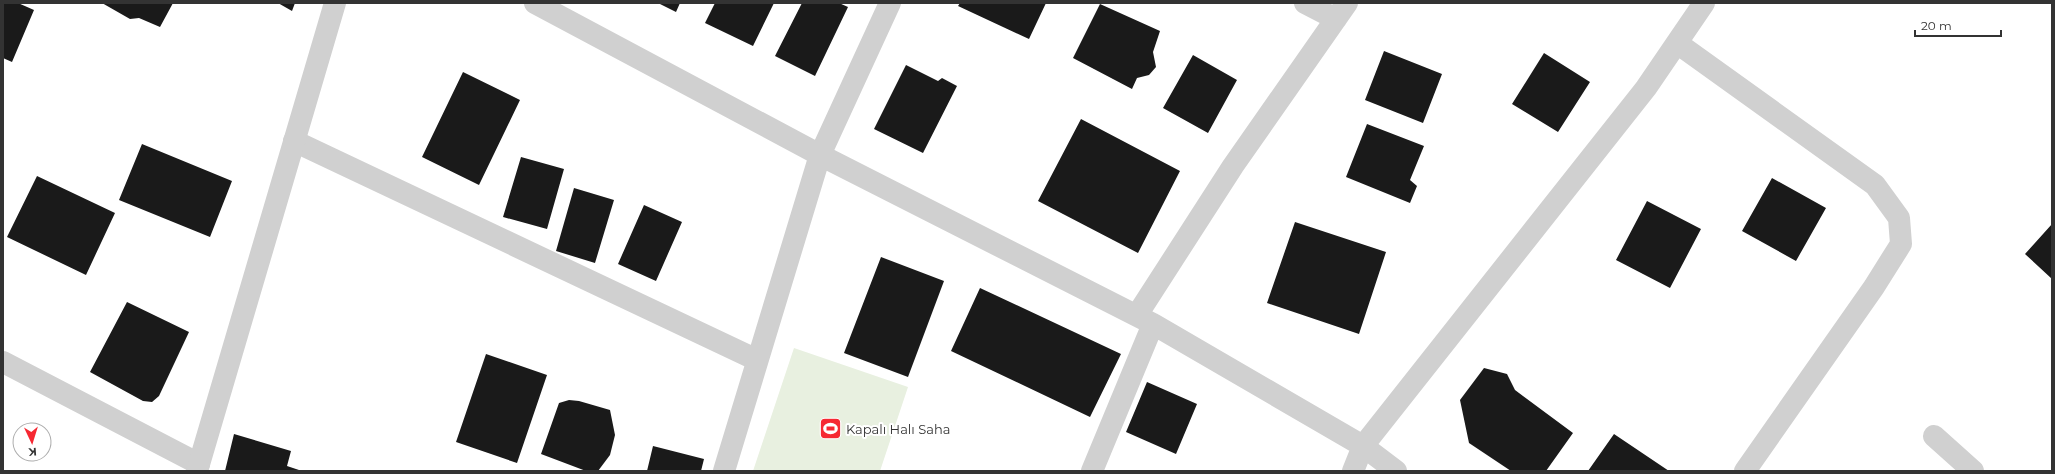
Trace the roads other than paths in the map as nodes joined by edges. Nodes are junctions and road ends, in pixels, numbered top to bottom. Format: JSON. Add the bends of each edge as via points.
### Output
{"nodes":[{"id":1,"x":335,"y":3,"type":"edge"},
{"id":2,"x":535,"y":3,"type":"edge"},
{"id":3,"x":890,"y":3,"type":"edge"},
{"id":4,"x":1305,"y":3,"type":"edge"},
{"id":5,"x":1704,"y":3,"type":"edge"},
{"id":6,"x":1341,"y":11,"type":"edge"},
{"id":7,"x":1677,"y":43,"type":"junction"},
{"id":8,"x":294,"y":141,"type":"junction"},
{"id":9,"x":820,"y":155,"type":"junction"},
{"id":10,"x":1145,"y":319,"type":"junction"},
{"id":11,"x":756,"y":360,"type":"junction"},
{"id":12,"x":3,"y":362,"type":"edge"},
{"id":13,"x":1934,"y":436,"type":"dead end"},
{"id":14,"x":1363,"y":446,"type":"junction"},
{"id":15,"x":198,"y":467,"type":"edge"},
{"id":16,"x":724,"y":471,"type":"edge"},
{"id":17,"x":1092,"y":471,"type":"edge"},
{"id":18,"x":1353,"y":471,"type":"edge"},
{"id":19,"x":1396,"y":471,"type":"edge"},
{"id":20,"x":1745,"y":471,"type":"edge"},
{"id":21,"x":1973,"y":471,"type":"edge"}],
"edges":[{"from":1,"to":8,"type":"street"},
{"from":2,"to":9,"type":"street"},
{"from":3,"to":9,"type":"street"},
{"from":4,"to":6,"type":"street"},
{"from":5,"to":7,"type":"street"},
{"from":6,"to":10,"type":"street","via":[[1233,166]]},
{"from":7,"to":14,"type":"street","via":[[1646,88]]},
{"from":7,"to":20,"type":"street","via":[[1875,185],[1899,218],[1901,244]]},
{"from":8,"to":11,"type":"street"},
{"from":8,"to":15,"type":"street"},
{"from":9,"to":10,"type":"street"},
{"from":9,"to":11,"type":"street"},
{"from":10,"to":14,"type":"street"},
{"from":10,"to":17,"type":"street"},
{"from":11,"to":16,"type":"street"},
{"from":12,"to":15,"type":"street"},
{"from":13,"to":21,"type":"street"},
{"from":14,"to":18,"type":"street"},
{"from":14,"to":19,"type":"street"}]}
